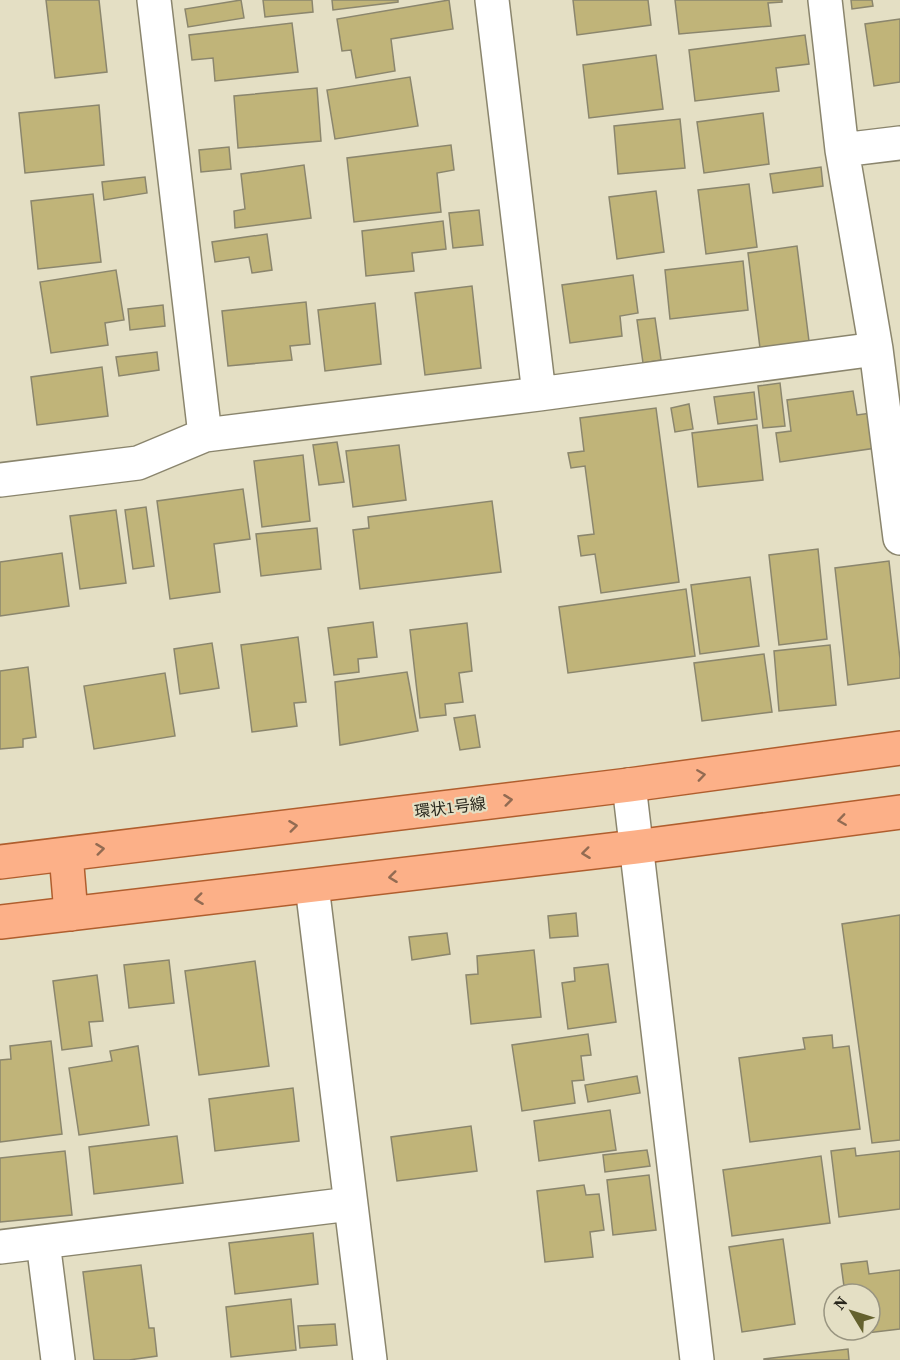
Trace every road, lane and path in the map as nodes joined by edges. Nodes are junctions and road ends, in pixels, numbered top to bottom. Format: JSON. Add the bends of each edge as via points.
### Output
{"nodes":[{"id":1,"x":154,"y":0,"type":"edge"},
{"id":2,"x":492,"y":0,"type":"edge"},
{"id":3,"x":825,"y":0,"type":"edge"},
{"id":4,"x":900,"y":143,"type":"edge"},
{"id":5,"x":842,"y":150,"type":"junction"},
{"id":6,"x":876,"y":349,"type":"junction"},
{"id":7,"x":539,"y":394,"type":"junction"},
{"id":8,"x":205,"y":435,"type":"junction"},
{"id":9,"x":0,"y":480,"type":"edge"},
{"id":10,"x":900,"y":538,"type":"edge"},
{"id":11,"x":900,"y":748,"type":"edge"},
{"id":12,"x":629,"y":785,"type":"junction"},
{"id":13,"x":900,"y":812,"type":"edge"},
{"id":14,"x":636,"y":848,"type":"junction"},
{"id":15,"x":66,"y":854,"type":"junction"},
{"id":16,"x":0,"y":862,"type":"edge"},
{"id":17,"x":312,"y":886,"type":"junction"},
{"id":18,"x":71,"y":914,"type":"junction"},
{"id":19,"x":0,"y":922,"type":"edge"},
{"id":20,"x":350,"y":1204,"type":"junction"},
{"id":21,"x":43,"y":1242,"type":"junction"},
{"id":22,"x":0,"y":1247,"type":"edge"},
{"id":23,"x":58,"y":1360,"type":"edge"},
{"id":24,"x":370,"y":1360,"type":"edge"},
{"id":25,"x":697,"y":1360,"type":"edge"}],
"edges":[{"from":1,"to":8,"type":"street"},
{"from":2,"to":7,"type":"street"},
{"from":3,"to":5,"type":"street"},
{"from":4,"to":5,"type":"street"},
{"from":5,"to":6,"type":"street"},
{"from":6,"to":7,"type":"street"},
{"from":6,"to":10,"type":"street"},
{"from":7,"to":8,"type":"street"},
{"from":8,"to":9,"type":"street","via":[[138,463]]},
{"from":12,"to":11,"type":"main road","name":"環状1号線","one_way":true},
{"from":12,"to":14,"type":"street"},
{"from":15,"to":12,"type":"main road","name":"環状1号線","one_way":true},
{"from":13,"to":14,"type":"main road","one_way":true},
{"from":14,"to":17,"type":"main road","one_way":true},
{"from":14,"to":25,"type":"street"},
{"from":15,"to":16,"type":"main road","name":"環状1号線"},
{"from":15,"to":18,"type":"main road"},
{"from":17,"to":18,"type":"main road","one_way":true},
{"from":17,"to":20,"type":"street"},
{"from":18,"to":19,"type":"main road"},
{"from":20,"to":21,"type":"street"},
{"from":20,"to":24,"type":"street"},
{"from":21,"to":22,"type":"street"},
{"from":21,"to":23,"type":"street"}]}
